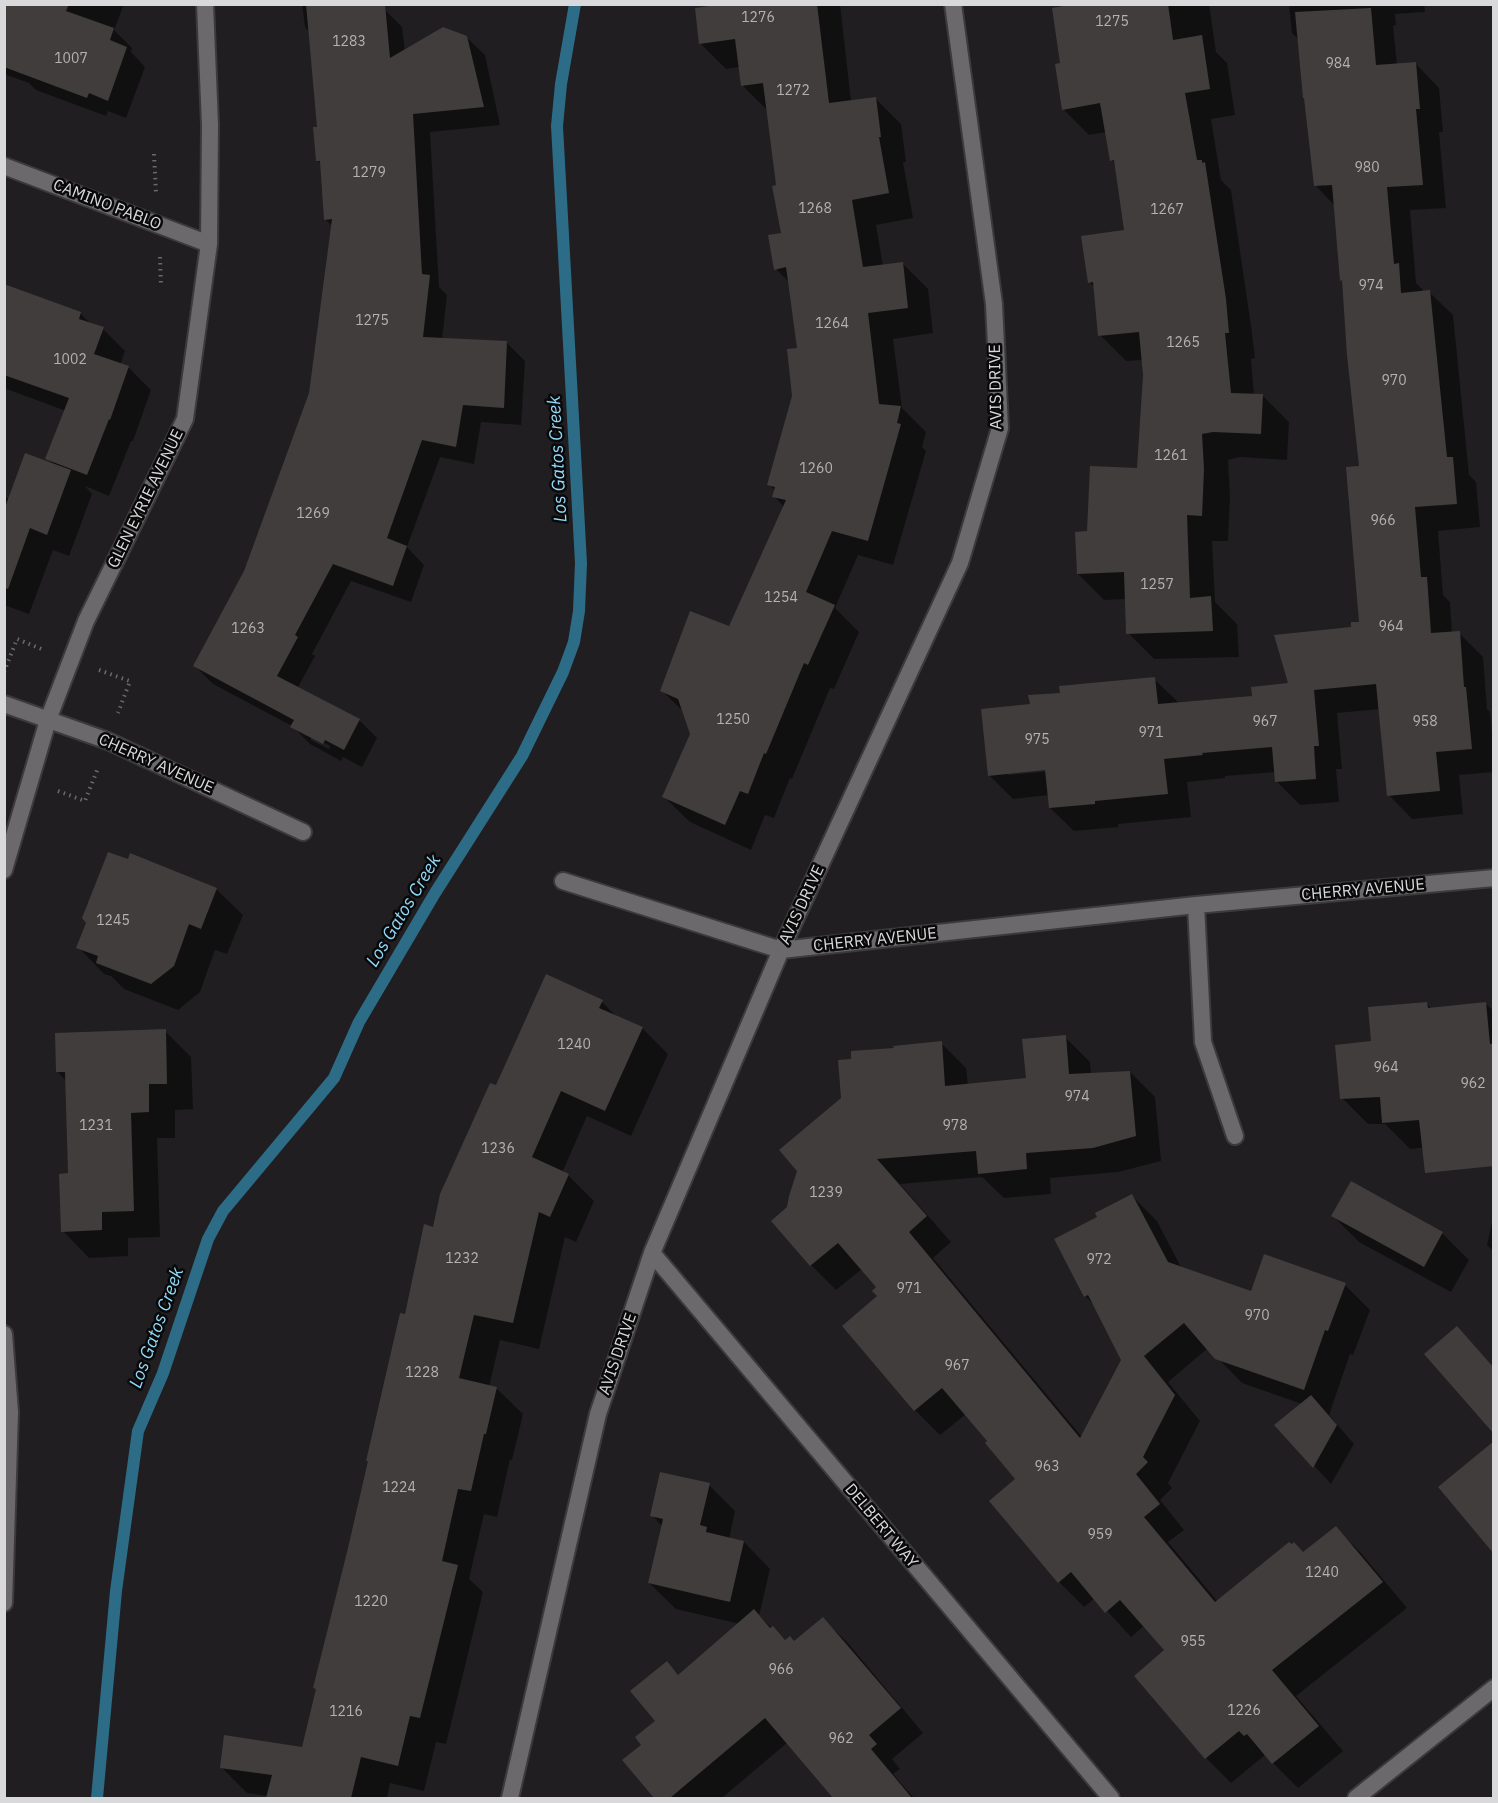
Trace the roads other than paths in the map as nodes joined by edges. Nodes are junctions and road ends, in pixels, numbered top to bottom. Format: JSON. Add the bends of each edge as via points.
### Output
{"nodes":[{"id":1,"x":205,"y":4,"type":"edge"},
{"id":2,"x":953,"y":4,"type":"edge"},
{"id":3,"x":4,"y":166,"type":"edge"},
{"id":4,"x":209,"y":244,"type":"junction"},
{"id":5,"x":4,"y":704,"type":"edge"},
{"id":6,"x":48,"y":720,"type":"junction"},
{"id":7,"x":303,"y":832,"type":"dead end"},
{"id":8,"x":4,"y":870,"type":"edge"},
{"id":9,"x":1494,"y":878,"type":"edge"},
{"id":10,"x":564,"y":881,"type":"dead end"},
{"id":11,"x":1196,"y":905,"type":"junction"},
{"id":12,"x":781,"y":950,"type":"junction"},
{"id":13,"x":1235,"y":1136,"type":"dead end"},
{"id":14,"x":652,"y":1253,"type":"junction"},
{"id":15,"x":4,"y":1334,"type":"edge"},
{"id":16,"x":4,"y":1603,"type":"edge"},
{"id":17,"x":1494,"y":1688,"type":"edge"},
{"id":18,"x":510,"y":1798,"type":"edge"},
{"id":19,"x":1112,"y":1798,"type":"edge"},
{"id":20,"x":1356,"y":1798,"type":"edge"}],
"edges":[{"from":1,"to":4,"type":"street","name":"GLEN EYRIE AVENUE"},
{"from":2,"to":12,"type":"street","name":"AVIS DRIVE","via":[[994,304],[1000,428],[960,563]]},
{"from":3,"to":4,"type":"street","name":"CAMINO PABLO"},
{"from":4,"to":6,"type":"street","name":"GLEN EYRIE AVENUE","via":[[185,419],[86,621]]},
{"from":5,"to":6,"type":"street","name":"CHERRY AVENUE"},
{"from":6,"to":7,"type":"street","name":"CHERRY AVENUE","via":[[108,741]]},
{"from":6,"to":8,"type":"street","name":"GLEN EYRIE AVENUE"},
{"from":9,"to":11,"type":"street","name":"CHERRY AVENUE"},
{"from":10,"to":12,"type":"street","name":"CHERRY AVENUE"},
{"from":11,"to":12,"type":"street","name":"CHERRY AVENUE"},
{"from":11,"to":13,"type":"street","via":[[1203,1042]]},
{"from":12,"to":14,"type":"street","name":"AVIS DRIVE"},
{"from":14,"to":18,"type":"street","name":"AVIS DRIVE","via":[[598,1414]]},
{"from":14,"to":19,"type":"street","name":"DELBERT WAY"},
{"from":15,"to":16,"type":"street","via":[[10,1412]]},
{"from":17,"to":20,"type":"street"}]}
